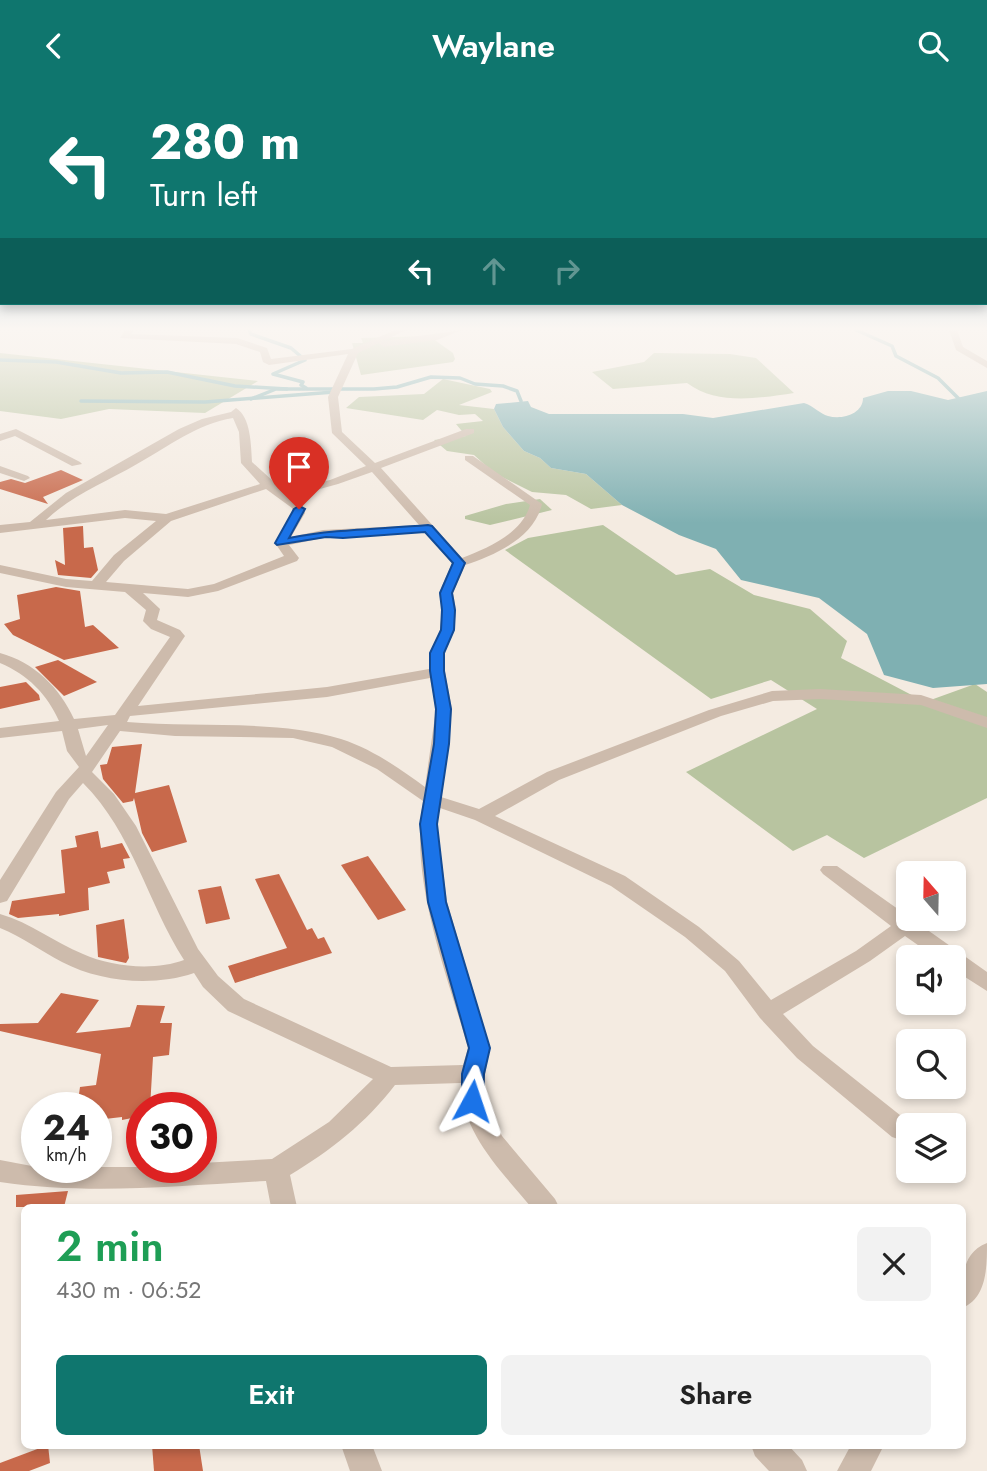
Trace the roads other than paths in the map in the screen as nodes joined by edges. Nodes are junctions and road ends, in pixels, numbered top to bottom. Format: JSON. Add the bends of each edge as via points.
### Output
{"nodes":[{"id":1,"x":334,"y":394,"type":"edge"},
{"id":2,"x":470,"y":431,"type":"dead end"},
{"id":3,"x":0,"y":438,"type":"edge"},
{"id":4,"x":469,"y":458,"type":"dead end"},
{"id":5,"x":76,"y":464,"type":"dead end"},
{"id":6,"x":374,"y":467,"type":"junction"},
{"id":7,"x":0,"y":469,"type":"edge"},
{"id":8,"x":24,"y":478,"type":"dead end"},
{"id":9,"x":267,"y":485,"type":"junction"},
{"id":10,"x":283,"y":495,"type":"junction"},
{"id":11,"x":167,"y":518,"type":"junction"},
{"id":12,"x":35,"y":523,"type":"junction"},
{"id":13,"x":428,"y":528,"type":"junction"},
{"id":14,"x":0,"y":529,"type":"edge"},
{"id":15,"x":281,"y":543,"type":"junction"},
{"id":16,"x":459,"y":563,"type":"junction"},
{"id":17,"x":0,"y":569,"type":"edge"},
{"id":18,"x":96,"y":586,"type":"junction"},
{"id":19,"x":129,"y":588,"type":"junction"},
{"id":20,"x":0,"y":658,"type":"edge"},
{"id":21,"x":437,"y":671,"type":"junction"},
{"id":22,"x":121,"y":719,"type":"junction"},
{"id":23,"x":987,"y":723,"type":"edge"},
{"id":24,"x":68,"y":724,"type":"junction"},
{"id":25,"x":0,"y":733,"type":"edge"},
{"id":26,"x":85,"y":769,"type":"junction"},
{"id":27,"x":431,"y":799,"type":"junction"},
{"id":28,"x":481,"y":816,"type":"junction"},
{"id":29,"x":830,"y":870,"type":"dead end"},
{"id":30,"x":0,"y":896,"type":"edge"},
{"id":31,"x":896,"y":919,"type":"edge"},
{"id":32,"x":0,"y":921,"type":"edge"},
{"id":33,"x":898,"y":931,"type":"edge"},
{"id":34,"x":912,"y":931,"type":"edge"},
{"id":35,"x":932,"y":945,"type":"edge"},
{"id":36,"x":197,"y":964,"type":"junction"},
{"id":37,"x":966,"y":969,"type":"edge"},
{"id":38,"x":987,"y":983,"type":"edge"},
{"id":39,"x":768,"y":1012,"type":"junction"},
{"id":40,"x":473,"y":1074,"type":"junction"},
{"id":41,"x":389,"y":1076,"type":"junction"},
{"id":42,"x":896,"y":1126,"type":"edge"},
{"id":43,"x":276,"y":1170,"type":"junction"},
{"id":44,"x":0,"y":1171,"type":"edge"},
{"id":45,"x":284,"y":1204,"type":"edge"},
{"id":46,"x":545,"y":1204,"type":"edge"},
{"id":47,"x":987,"y":1256,"type":"edge"},
{"id":48,"x":966,"y":1289,"type":"edge"},
{"id":49,"x":358,"y":1449,"type":"edge"},
{"id":50,"x":770,"y":1449,"type":"edge"},
{"id":51,"x":867,"y":1449,"type":"edge"},
{"id":52,"x":366,"y":1471,"type":"edge"},
{"id":53,"x":791,"y":1471,"type":"edge"},
{"id":54,"x":853,"y":1471,"type":"edge"}],
"edges":[{"from":1,"to":6,"type":"street","via":[[337,433]]},
{"from":2,"to":6,"type":"street"},
{"from":3,"to":5,"type":"street","via":[[16,432]]},
{"from":4,"to":16,"type":"street","via":[[527,496],[536,510],[525,529]]},
{"from":6,"to":10,"type":"street"},
{"from":6,"to":13,"type":"street"},
{"from":7,"to":8,"type":"street"},
{"from":9,"to":10,"type":"street"},
{"from":9,"to":11,"type":"street"},
{"from":9,"to":12,"type":"street","via":[[247,463],[244,432],[236,412],[188,426],[133,462],[55,503]]},
{"from":10,"to":15,"type":"street","via":[[297,504],[299,513]]},
{"from":11,"to":12,"type":"street","via":[[125,514]]},
{"from":11,"to":18,"type":"street","via":[[119,558]]},
{"from":12,"to":14,"type":"street"},
{"from":13,"to":15,"type":"street","via":[[326,534]]},
{"from":13,"to":16,"type":"street"},
{"from":15,"to":19,"type":"street","via":[[292,558],[218,587],[188,593]]},
{"from":16,"to":21,"type":"street","via":[[446,593],[447,630],[437,653]]},
{"from":17,"to":18,"type":"street"},
{"from":18,"to":19,"type":"street"},
{"from":19,"to":22,"type":"street","via":[[153,609],[153,626],[178,636]]},
{"from":20,"to":24,"type":"street","via":[[44,683]]},
{"from":21,"to":22,"type":"street","via":[[327,692]]},
{"from":21,"to":27,"type":"street","via":[[444,709]]},
{"from":22,"to":24,"type":"street"},
{"from":22,"to":26,"type":"street"},
{"from":22,"to":27,"type":"street","via":[[310,736],[383,765]]},
{"from":23,"to":28,"type":"street","via":[[921,700],[772,696],[715,713],[553,776]]},
{"from":24,"to":25,"type":"street"},
{"from":24,"to":26,"type":"street","via":[[73,748]]},
{"from":26,"to":30,"type":"street","via":[[62,796]]},
{"from":26,"to":36,"type":"street","via":[[124,824]]},
{"from":27,"to":28,"type":"street"},
{"from":27,"to":40,"type":"street","via":[[428,824],[437,902],[479,1048]]},
{"from":28,"to":39,"type":"street","via":[[647,899],[732,966]]},
{"from":29,"to":31,"type":"street"},
{"from":32,"to":36,"type":"street","via":[[93,965],[169,972]]},
{"from":33,"to":39,"type":"street"},
{"from":34,"to":35,"type":"street"},
{"from":36,"to":41,"type":"street","via":[[236,1005]]},
{"from":37,"to":38,"type":"street"},
{"from":39,"to":42,"type":"street","via":[[805,1052]]},
{"from":40,"to":41,"type":"street"},
{"from":40,"to":46,"type":"street","via":[[472,1101],[494,1143]]},
{"from":41,"to":43,"type":"street","via":[[371,1101],[346,1122]]},
{"from":43,"to":44,"type":"street","via":[[116,1178],[39,1177]]},
{"from":43,"to":45,"type":"street"},
{"from":47,"to":48,"type":"street"},
{"from":49,"to":52,"type":"street"},
{"from":50,"to":53,"type":"street"},
{"from":51,"to":54,"type":"street"}]}
